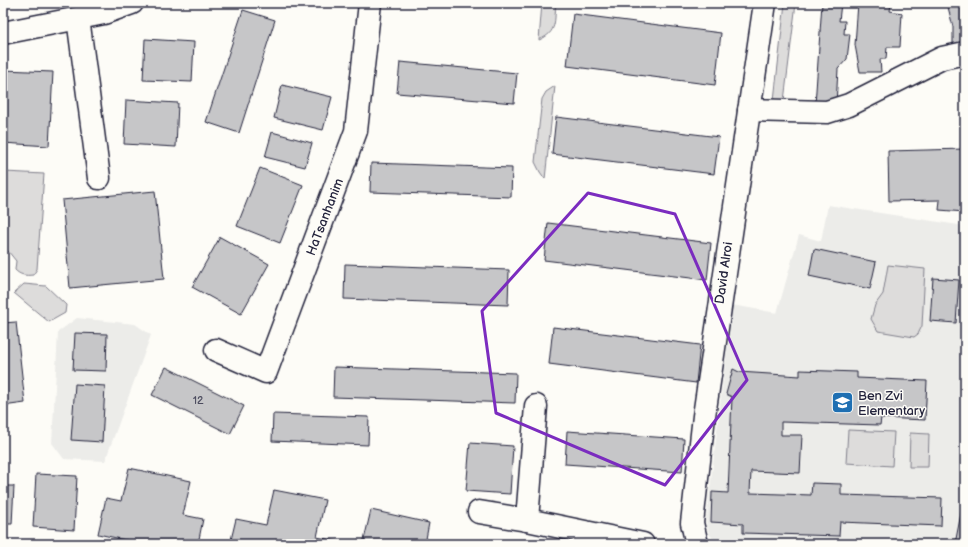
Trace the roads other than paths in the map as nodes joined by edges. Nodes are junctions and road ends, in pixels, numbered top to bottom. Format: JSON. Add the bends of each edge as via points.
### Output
{"nodes":[{"id":1,"x":132,"y":3,"type":"edge"},
{"id":2,"x":370,"y":3,"type":"edge"},
{"id":3,"x":765,"y":3,"type":"edge"},
{"id":4,"x":78,"y":18,"type":"junction"},
{"id":5,"x":3,"y":33,"type":"edge"},
{"id":6,"x":965,"y":53,"type":"edge"},
{"id":7,"x":749,"y":110,"type":"junction"},
{"id":8,"x":98,"y":178,"type":"dead end"},
{"id":9,"x":216,"y":350,"type":"dead end"},
{"id":10,"x":536,"y":406,"type":"dead end"},
{"id":11,"x":479,"y":512,"type":"dead end"},
{"id":12,"x":527,"y":520,"type":"junction"},
{"id":13,"x":643,"y":544,"type":"edge"},
{"id":14,"x":697,"y":544,"type":"edge"}],
"edges":[{"from":1,"to":4,"type":"street","via":[[104,13]]},
{"from":2,"to":9,"type":"street","name":"HaTsanhanim","via":[[356,131],[266,372]]},
{"from":3,"to":7,"type":"street","name":"David Alroi"},
{"from":4,"to":5,"type":"street"},
{"from":4,"to":8,"type":"street"},
{"from":6,"to":7,"type":"street","via":[[942,58],[849,105],[827,112]]},
{"from":7,"to":14,"type":"street","name":"David Alroi","via":[[704,416],[692,523]]},
{"from":10,"to":12,"type":"street"},
{"from":11,"to":12,"type":"street"},
{"from":12,"to":13,"type":"street"}]}
